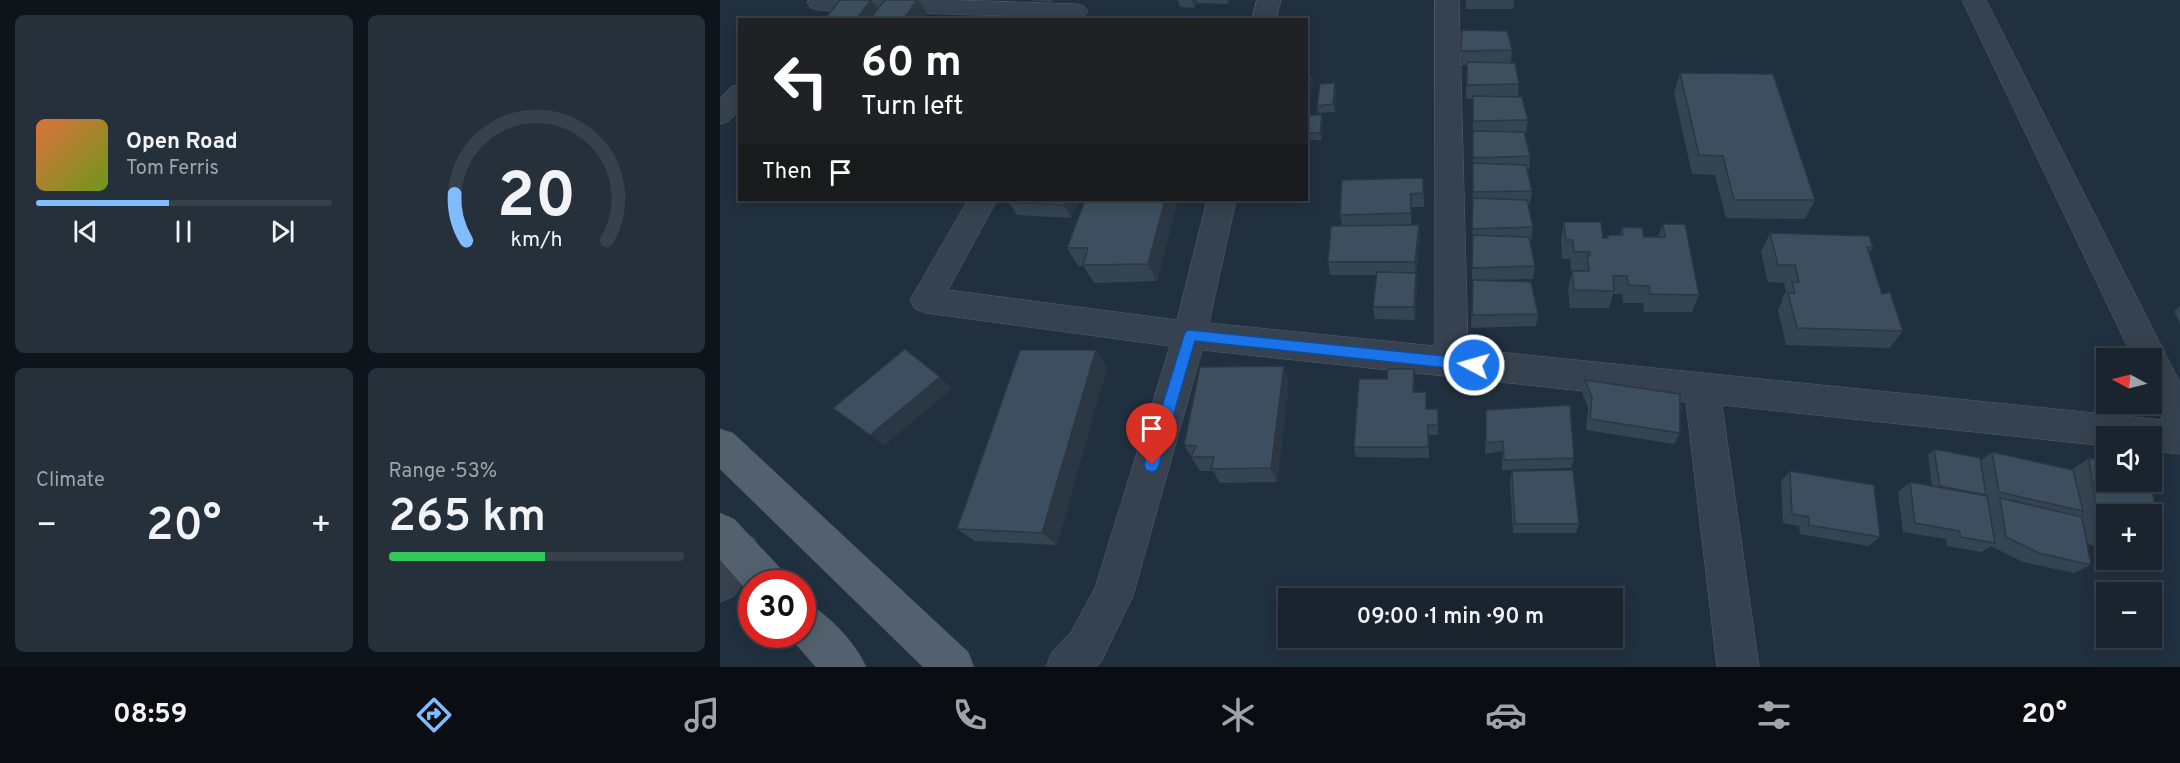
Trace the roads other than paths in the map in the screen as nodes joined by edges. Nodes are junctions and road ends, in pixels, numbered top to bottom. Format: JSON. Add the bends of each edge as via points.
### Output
{"nodes":[{"id":1,"x":1269,"y":0,"type":"edge"},
{"id":2,"x":1448,"y":0,"type":"edge"},
{"id":3,"x":1974,"y":0,"type":"edge"},
{"id":4,"x":815,"y":7,"type":"edge"},
{"id":5,"x":1076,"y":10,"type":"edge"},
{"id":6,"x":1264,"y":18,"type":"edge"},
{"id":7,"x":981,"y":201,"type":"edge"},
{"id":8,"x":1222,"y":201,"type":"edge"},
{"id":9,"x":1190,"y":335,"type":"junction"},
{"id":10,"x":2146,"y":348,"type":"edge"},
{"id":11,"x":1451,"y":362,"type":"junction"},
{"id":12,"x":2162,"y":382,"type":"edge"},
{"id":13,"x":1702,"y":388,"type":"junction"},
{"id":14,"x":2180,"y":419,"type":"edge"},
{"id":15,"x":2180,"y":438,"type":"edge"},
{"id":16,"x":720,"y":445,"type":"edge"},
{"id":17,"x":727,"y":556,"type":"edge"},
{"id":18,"x":748,"y":570,"type":"edge"},
{"id":19,"x":816,"y":636,"type":"edge"},
{"id":20,"x":845,"y":667,"type":"edge"},
{"id":21,"x":953,"y":667,"type":"edge"},
{"id":22,"x":1067,"y":667,"type":"edge"},
{"id":23,"x":1738,"y":667,"type":"edge"}],
"edges":[{"from":1,"to":6,"type":"street"},
{"from":2,"to":11,"type":"street"},
{"from":3,"to":10,"type":"street"},
{"from":4,"to":5,"type":"street"},
{"from":7,"to":9,"type":"street","via":[[926,300]]},
{"from":8,"to":9,"type":"street"},
{"from":9,"to":11,"type":"street"},
{"from":9,"to":22,"type":"street","via":[[1113,596],[1086,647]]},
{"from":11,"to":13,"type":"street"},
{"from":12,"to":14,"type":"street"},
{"from":13,"to":15,"type":"street"},
{"from":13,"to":23,"type":"street"},
{"from":16,"to":21,"type":"main road"},
{"from":17,"to":18,"type":"main road"},
{"from":19,"to":20,"type":"main road"}]}
